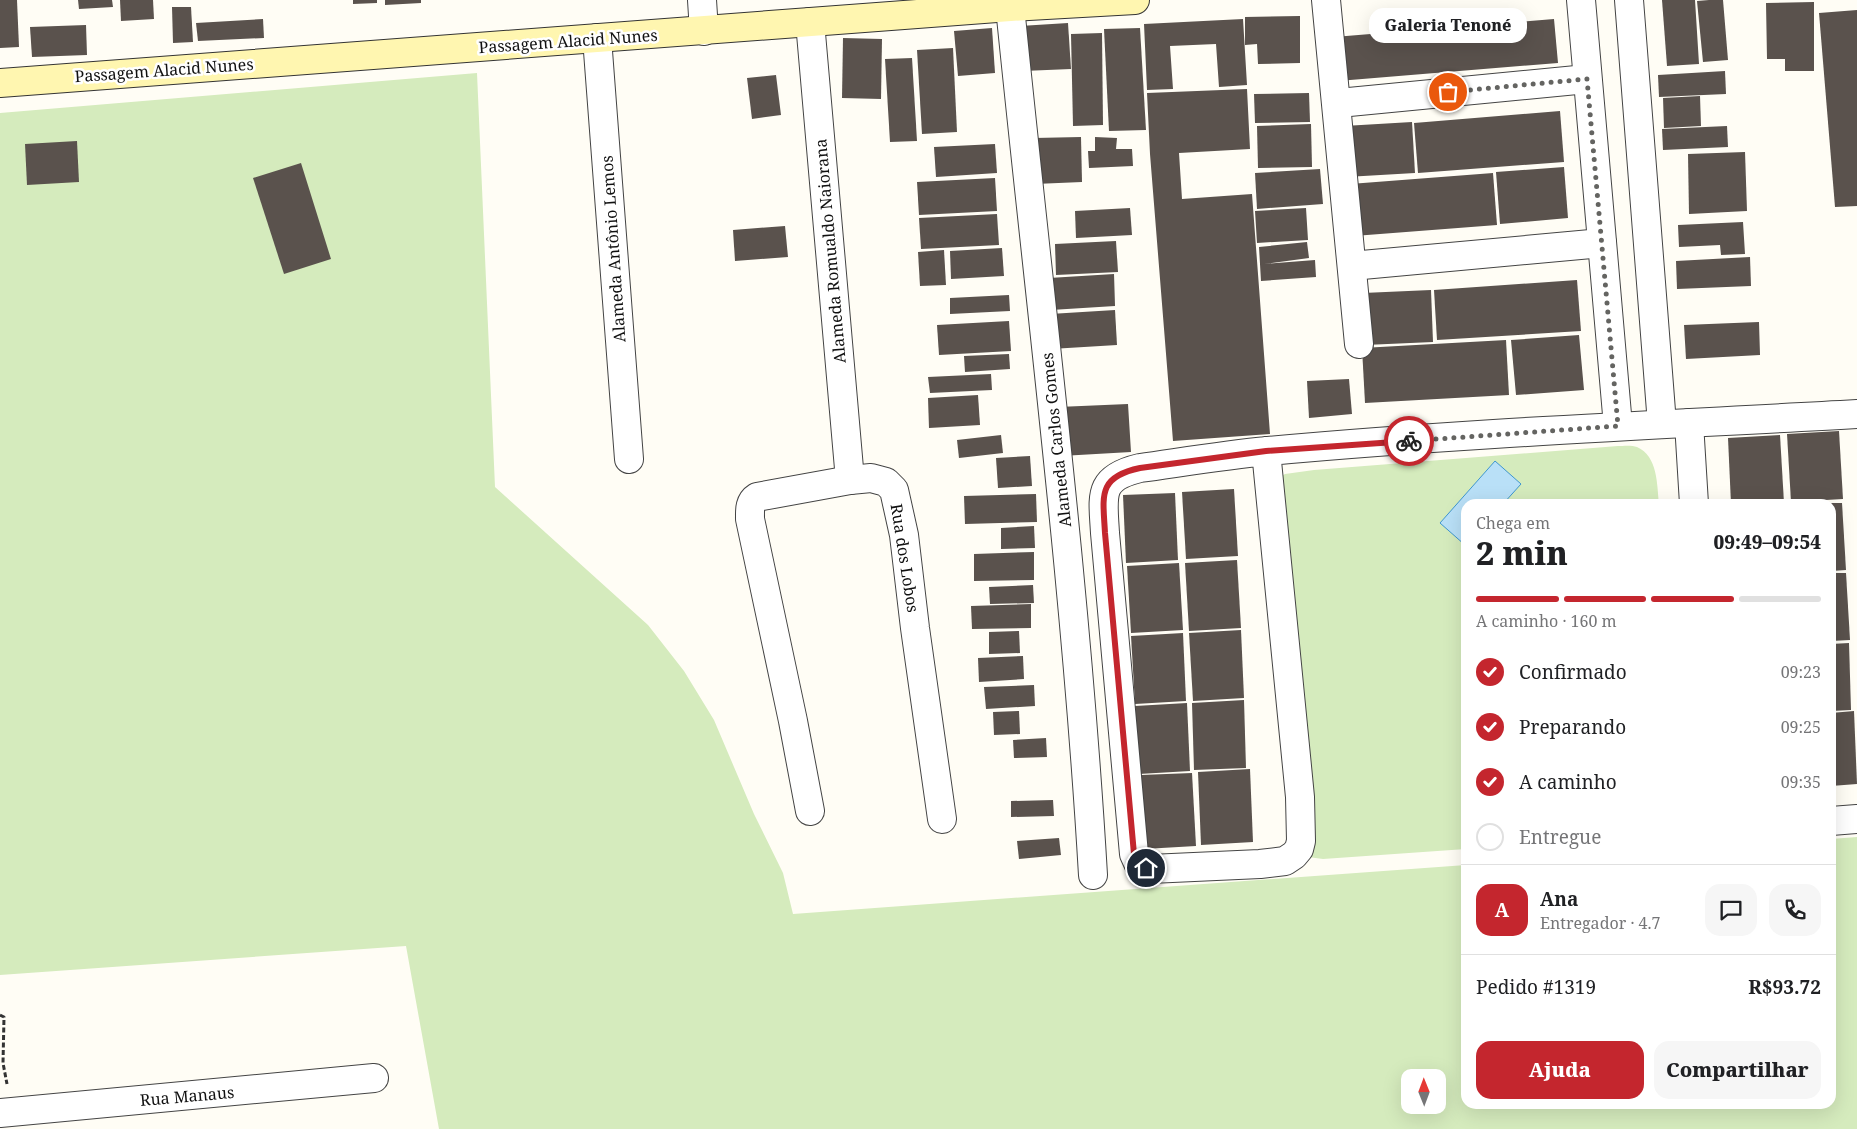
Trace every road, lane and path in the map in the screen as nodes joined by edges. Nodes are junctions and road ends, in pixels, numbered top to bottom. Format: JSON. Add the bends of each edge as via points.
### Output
{"nodes":[{"id":1,"x":702,"y":0,"type":"edge"},
{"id":2,"x":1326,"y":0,"type":"edge"},
{"id":3,"x":1581,"y":0,"type":"edge"},
{"id":4,"x":1629,"y":0,"type":"edge"},
{"id":5,"x":1124,"y":1,"type":"edge"},
{"id":6,"x":1010,"y":7,"type":"junction"},
{"id":7,"x":810,"y":22,"type":"junction"},
{"id":8,"x":704,"y":31,"type":"junction"},
{"id":9,"x":597,"y":38,"type":"junction"},
{"id":10,"x":1587,"y":79,"type":"junction"},
{"id":11,"x":0,"y":83,"type":"edge"},
{"id":12,"x":1349,"y":102,"type":"dead end"},
{"id":13,"x":1602,"y":243,"type":"junction"},
{"id":14,"x":1362,"y":265,"type":"dead end"},
{"id":15,"x":1359,"y":344,"type":"dead end"},
{"id":16,"x":1857,"y":414,"type":"edge"},
{"id":17,"x":1689,"y":423,"type":"junction"},
{"id":18,"x":1662,"y":424,"type":"junction"},
{"id":19,"x":1618,"y":426,"type":"junction"},
{"id":20,"x":1266,"y":451,"type":"junction"},
{"id":21,"x":629,"y":459,"type":"dead end"},
{"id":22,"x":850,"y":480,"type":"junction"},
{"id":23,"x":1694,"y":499,"type":"edge"},
{"id":24,"x":810,"y":811,"type":"dead end"},
{"id":25,"x":1857,"y":819,"type":"edge"},
{"id":26,"x":942,"y":820,"type":"dead end"},
{"id":27,"x":1836,"y":821,"type":"edge"},
{"id":28,"x":1092,"y":875,"type":"dead end"},
{"id":29,"x":0,"y":1015,"type":"edge"},
{"id":30,"x":374,"y":1078,"type":"dead end"},
{"id":31,"x":6,"y":1113,"type":"edge"}],
"edges":[{"from":1,"to":8,"type":"street"},
{"from":2,"to":15,"type":"street"},
{"from":3,"to":10,"type":"street"},
{"from":4,"to":18,"type":"street"},
{"from":5,"to":6,"type":"main road","name":"Passagem Alacid Nunes"},
{"from":6,"to":7,"type":"main road","name":"Passagem Alacid Nunes"},
{"from":6,"to":28,"type":"street","name":"Alameda Carlos Gomes","via":[[1067,548]]},
{"from":7,"to":8,"type":"main road","name":"Passagem Alacid Nunes"},
{"from":7,"to":22,"type":"street","name":"Alameda Romualdo Naiorana"},
{"from":8,"to":9,"type":"main road","name":"Passagem Alacid Nunes"},
{"from":9,"to":11,"type":"main road","name":"Passagem Alacid Nunes"},
{"from":9,"to":21,"type":"street","name":"Alameda Antônio Lemos"},
{"from":10,"to":12,"type":"street"},
{"from":10,"to":13,"type":"street"},
{"from":13,"to":14,"type":"street"},
{"from":13,"to":19,"type":"street"},
{"from":16,"to":17,"type":"street"},
{"from":17,"to":18,"type":"street"},
{"from":17,"to":23,"type":"street"},
{"from":18,"to":19,"type":"street"},
{"from":19,"to":20,"type":"street"},
{"from":20,"to":20,"type":"street","via":[[1300,797],[1299,849],[1294,856],[1276,863],[1189,869],[1146,868],[1139,865],[1134,854],[1103,496],[1108,484],[1128,471]]},
{"from":22,"to":24,"type":"street","name":"Rua dos Lobos","via":[[757,497],[750,508]]},
{"from":22,"to":26,"type":"street","name":"Rua dos Lobos","via":[[880,480],[894,490],[904,535]]},
{"from":25,"to":27,"type":"street"},
{"from":29,"to":31,"type":"path","via":[[4,1017]]},
{"from":30,"to":31,"type":"street","name":"Rua Manaus"}]}
